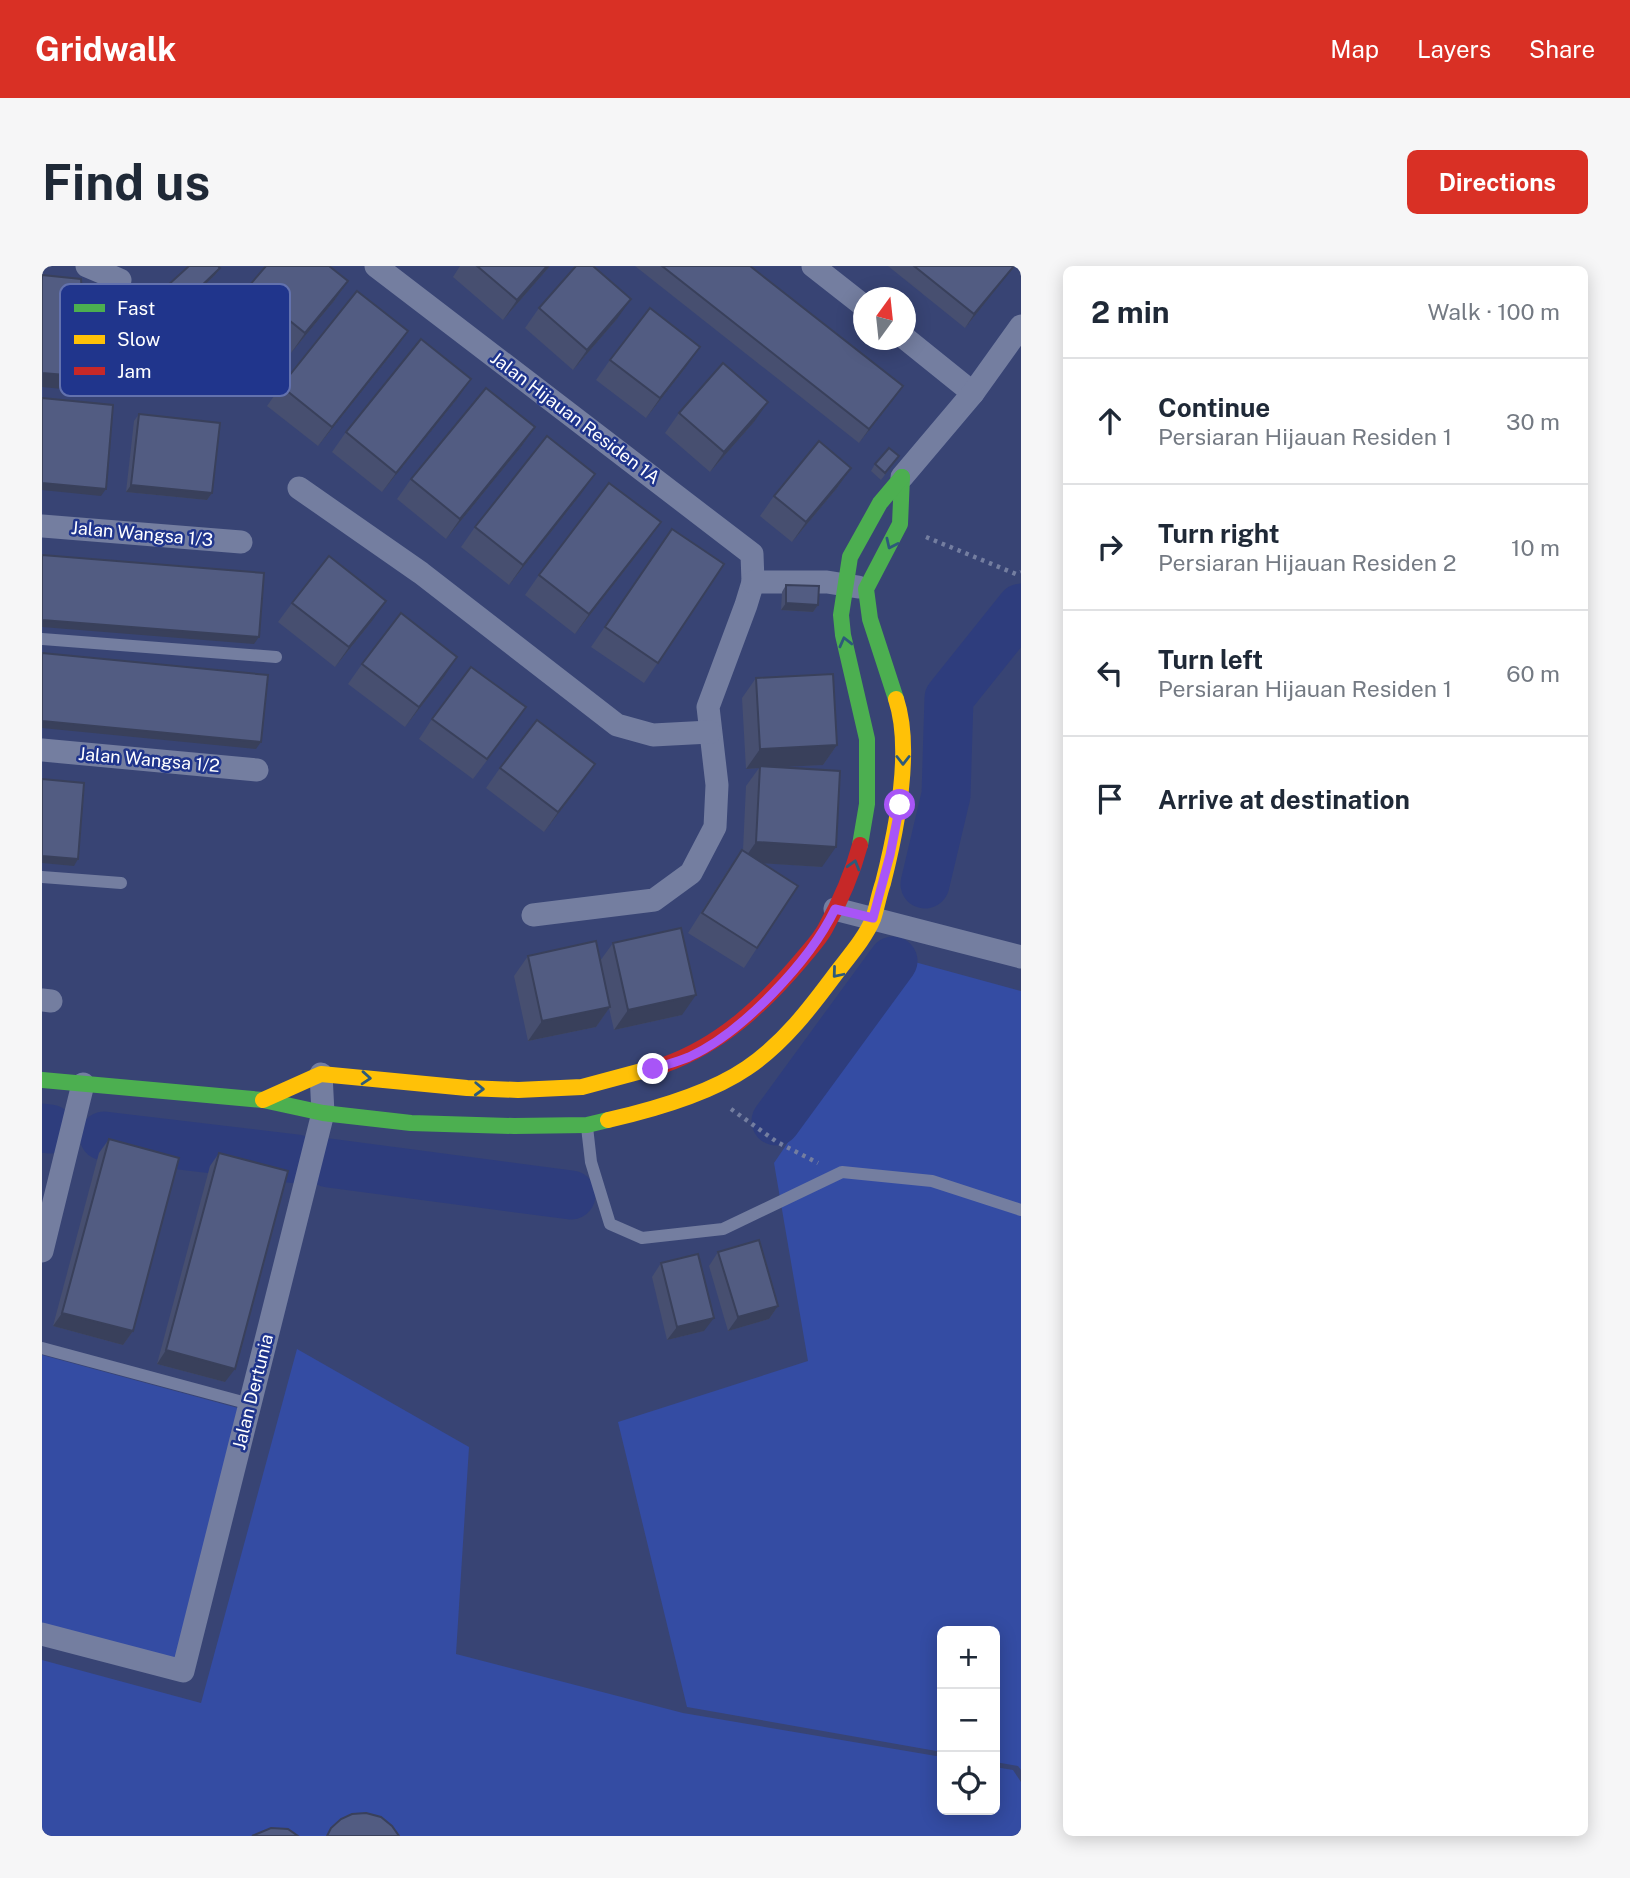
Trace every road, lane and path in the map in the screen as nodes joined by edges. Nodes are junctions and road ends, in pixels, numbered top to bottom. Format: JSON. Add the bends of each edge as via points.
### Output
{"nodes":[{"id":1,"x":87,"y":266,"type":"edge"},
{"id":2,"x":376,"y":266,"type":"edge"},
{"id":3,"x":813,"y":266,"type":"edge"},
{"id":4,"x":120,"y":280,"type":"dead end"},
{"id":5,"x":853,"y":298,"type":"edge"},
{"id":6,"x":1021,"y":326,"type":"edge"},
{"id":7,"x":916,"y":348,"type":"edge"},
{"id":8,"x":973,"y":393,"type":"junction"},
{"id":9,"x":902,"y":477,"type":"junction"},
{"id":10,"x":299,"y":488,"type":"dead end"},
{"id":11,"x":900,"y":524,"type":"junction"},
{"id":12,"x":42,"y":526,"type":"edge"},
{"id":13,"x":241,"y":542,"type":"dead end"},
{"id":14,"x":1021,"y":572,"type":"edge"},
{"id":15,"x":753,"y":582,"type":"junction"},
{"id":16,"x":856,"y":587,"type":"junction"},
{"id":17,"x":42,"y":639,"type":"edge"},
{"id":18,"x":276,"y":657,"type":"dead end"},
{"id":19,"x":710,"y":732,"type":"junction"},
{"id":20,"x":42,"y":750,"type":"edge"},
{"id":21,"x":257,"y":770,"type":"dead end"},
{"id":22,"x":42,"y":877,"type":"edge"},
{"id":23,"x":121,"y":883,"type":"dead end"},
{"id":24,"x":835,"y":909,"type":"junction"},
{"id":25,"x":533,"y":915,"type":"dead end"},
{"id":26,"x":873,"y":918,"type":"junction"},
{"id":27,"x":1021,"y":957,"type":"edge"},
{"id":28,"x":321,"y":1074,"type":"junction"},
{"id":29,"x":42,"y":1080,"type":"edge"},
{"id":30,"x":83,"y":1084,"type":"junction"},
{"id":31,"x":704,"y":1090,"type":"junction"},
{"id":32,"x":263,"y":1100,"type":"junction"},
{"id":33,"x":584,"y":1106,"type":"junction"},
{"id":34,"x":323,"y":1113,"type":"junction"},
{"id":35,"x":842,"y":1172,"type":"junction"},
{"id":36,"x":1021,"y":1210,"type":"edge"},
{"id":37,"x":42,"y":1251,"type":"edge"},
{"id":38,"x":42,"y":1349,"type":"edge"},
{"id":39,"x":250,"y":1404,"type":"junction"},
{"id":40,"x":42,"y":1634,"type":"edge"}],
"edges":[{"from":1,"to":4,"type":"street"},
{"from":2,"to":15,"type":"street","name":"Jalan Hijauan Residen 1A","via":[[752,554]]},
{"from":3,"to":5,"type":"street"},
{"from":6,"to":8,"type":"street"},
{"from":7,"to":8,"type":"street"},
{"from":8,"to":9,"type":"street"},
{"from":9,"to":11,"type":"street"},
{"from":9,"to":16,"type":"street","via":[[880,503],[850,557]]},
{"from":10,"to":19,"type":"street","via":[[421,573],[617,725],[653,735]]},
{"from":11,"to":14,"type":"path","via":[[1016,574]]},
{"from":11,"to":16,"type":"street","one_way":true},
{"from":12,"to":13,"type":"street","name":"Jalan Wangsa 1/3"},
{"from":15,"to":16,"type":"street","via":[[827,582]]},
{"from":15,"to":19,"type":"street","via":[[711,694]]},
{"from":24,"to":16,"type":"street","one_way":true,"via":[[850,877],[867,804],[863,717],[842,635],[841,615]]},
{"from":16,"to":26,"type":"street","one_way":true,"via":[[898,705],[902,739],[900,805]]},
{"from":17,"to":18,"type":"lane"},
{"from":19,"to":25,"type":"street","via":[[717,785],[715,827],[691,873],[654,900]]},
{"from":20,"to":21,"type":"street","name":"Jalan Wangsa 1/2"},
{"from":22,"to":23,"type":"lane"},
{"from":24,"to":26,"type":"street"},
{"from":24,"to":33,"type":"street","via":[[824,932],[772,995],[720,1037],[690,1056],[640,1073]]},
{"from":26,"to":27,"type":"street"},
{"from":26,"to":31,"type":"street","one_way":true,"via":[[845,962],[777,1044],[746,1069]]},
{"from":28,"to":32,"type":"street"},
{"from":28,"to":33,"type":"street","one_way":true,"via":[[518,1090]]},
{"from":28,"to":34,"type":"street","name":"Jalan Dertunia"},
{"from":29,"to":30,"type":"street"},
{"from":30,"to":32,"type":"street"},
{"from":30,"to":37,"type":"street"},
{"from":31,"to":33,"type":"street","via":[[635,1114]]},
{"from":31,"to":35,"type":"path","via":[[778,1142]]},
{"from":32,"to":34,"type":"street"},
{"from":33,"to":34,"type":"street","via":[[455,1126]]},
{"from":33,"to":35,"type":"lane","via":[[591,1162],[610,1224],[642,1238],[723,1229]]},
{"from":34,"to":39,"type":"street","name":"Jalan Dertunia"},
{"from":35,"to":36,"type":"lane","via":[[932,1181]]},
{"from":38,"to":39,"type":"lane"},
{"from":39,"to":40,"type":"street","name":"Jalan Dertunia","via":[[183,1671]]}]}
